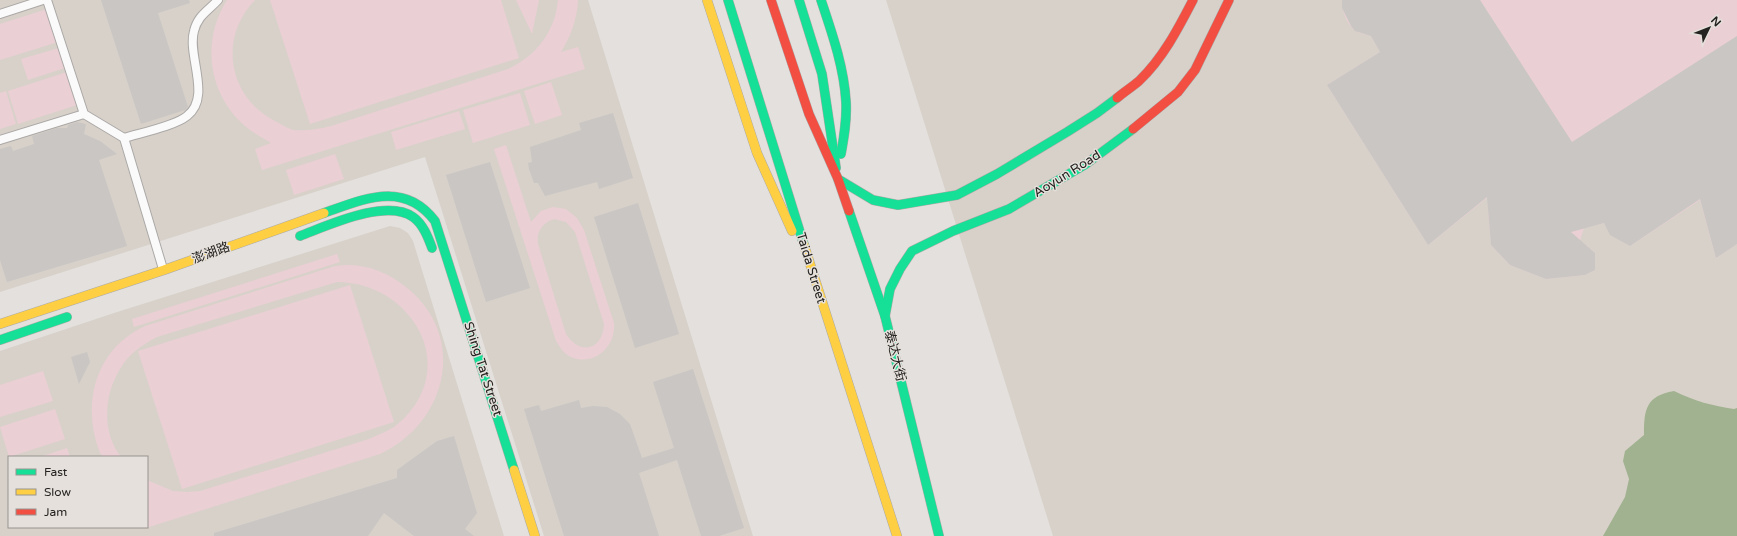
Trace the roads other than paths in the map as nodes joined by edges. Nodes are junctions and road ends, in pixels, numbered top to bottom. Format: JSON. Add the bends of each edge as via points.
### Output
{"nodes":[{"id":1,"x":43,"y":0,"type":"edge"},
{"id":2,"x":47,"y":0,"type":"edge"},
{"id":3,"x":218,"y":0,"type":"edge"},
{"id":4,"x":707,"y":0,"type":"edge"},
{"id":5,"x":728,"y":0,"type":"edge"},
{"id":6,"x":771,"y":0,"type":"edge"},
{"id":7,"x":799,"y":0,"type":"edge"},
{"id":8,"x":821,"y":0,"type":"edge"},
{"id":9,"x":1193,"y":0,"type":"edge"},
{"id":10,"x":1229,"y":0,"type":"edge"},
{"id":11,"x":0,"y":14,"type":"edge"},
{"id":12,"x":84,"y":114,"type":"junction"},
{"id":13,"x":124,"y":138,"type":"junction"},
{"id":14,"x":0,"y":140,"type":"edge"},
{"id":15,"x":838,"y":179,"type":"junction"},
{"id":16,"x":423,"y":205,"type":"joint"},
{"id":17,"x":294,"y":239,"type":"dead end"},
{"id":18,"x":435,"y":256,"type":"dead end"},
{"id":19,"x":164,"y":270,"type":"junction"},
{"id":20,"x":817,"y":286,"type":"junction"},
{"id":21,"x":75,"y":314,"type":"dead end"},
{"id":22,"x":885,"y":316,"type":"junction"},
{"id":23,"x":0,"y":324,"type":"edge"},
{"id":24,"x":0,"y":340,"type":"edge"},
{"id":25,"x":535,"y":536,"type":"edge"},
{"id":26,"x":897,"y":536,"type":"edge"},
{"id":27,"x":939,"y":536,"type":"edge"}],
"edges":[{"from":1,"to":11,"type":"lane"},
{"from":2,"to":12,"type":"lane"},
{"from":3,"to":13,"type":"lane","via":[[198,20],[194,32],[198,92],[193,111],[187,117]]},
{"from":4,"to":20,"type":"main road","via":[[757,153]]},
{"from":5,"to":20,"type":"main road","name":"Taida Street"},
{"from":6,"to":15,"type":"main road","via":[[809,114]]},
{"from":7,"to":15,"type":"main road","via":[[822,74]]},
{"from":8,"to":15,"type":"main road","via":[[844,83],[846,117]]},
{"from":9,"to":15,"type":"main road","via":[[1157,61],[1139,81],[1097,113],[998,174],[957,195],[898,205],[873,200]]},
{"from":10,"to":22,"type":"main road","name":"Aoyun Road","via":[[1195,70],[1178,92],[1117,142],[1048,187],[1008,210],[953,231],[912,251],[890,289]]},
{"from":12,"to":13,"type":"lane"},
{"from":12,"to":14,"type":"lane"},
{"from":13,"to":19,"type":"lane"},
{"from":15,"to":22,"type":"main road","name":"泰达大街"},
{"from":16,"to":19,"type":"main road","name":"澎湖路","via":[[394,196],[364,199]]},
{"from":16,"to":25,"type":"main road","name":"Shing Tat Street","via":[[435,220],[440,234]]},
{"from":17,"to":18,"type":"main road","via":[[354,218],[399,211],[412,215],[422,225]]},
{"from":19,"to":23,"type":"main road","name":"澎湖路"},
{"from":20,"to":26,"type":"main road","name":"Taida Street"},
{"from":21,"to":24,"type":"main road"},
{"from":22,"to":27,"type":"main road","name":"泰达大街"}]}
